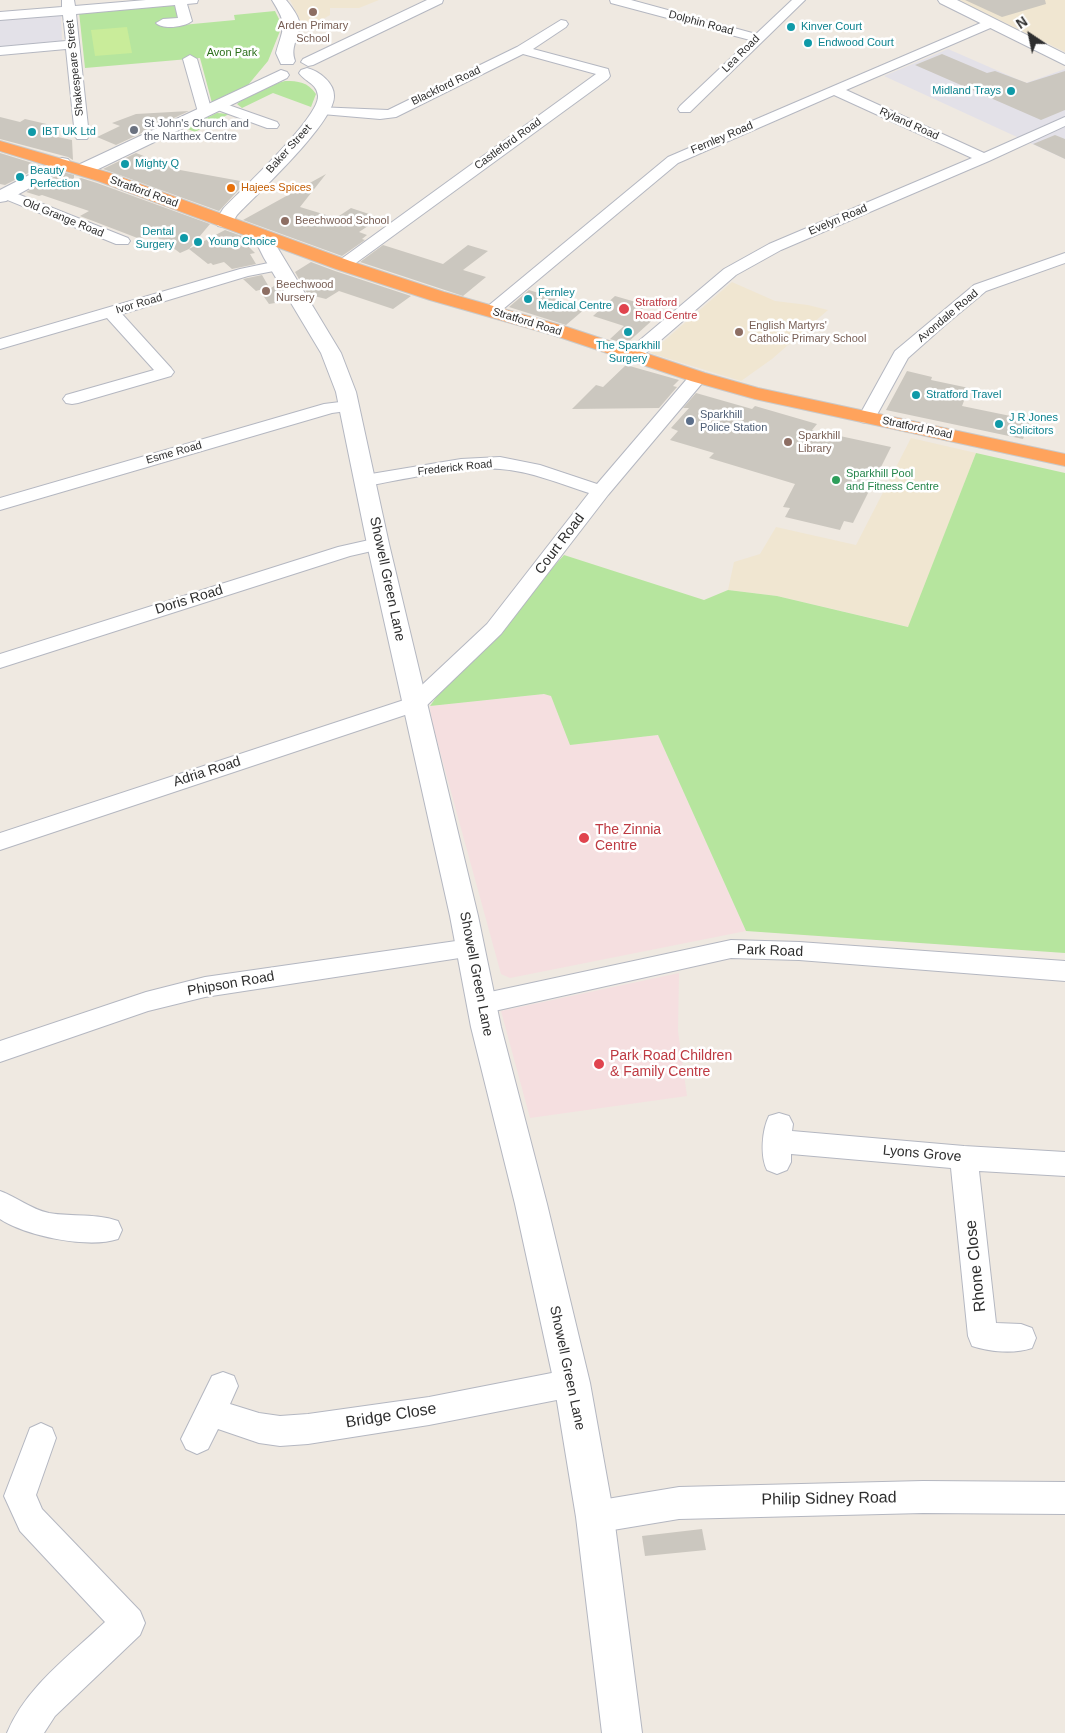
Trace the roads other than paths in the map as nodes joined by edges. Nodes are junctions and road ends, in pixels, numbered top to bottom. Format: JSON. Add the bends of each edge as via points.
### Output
{"nodes":[{"id":1,"x":186,"y":0,"type":"edge"},
{"id":2,"x":279,"y":0,"type":"edge"},
{"id":3,"x":437,"y":0,"type":"edge"},
{"id":4,"x":616,"y":0,"type":"edge"},
{"id":5,"x":798,"y":0,"type":"edge"},
{"id":6,"x":945,"y":0,"type":"edge"},
{"id":7,"x":69,"y":5,"type":"edge"},
{"id":8,"x":0,"y":16,"type":"edge"},
{"id":9,"x":164,"y":23,"type":"dead end"},
{"id":10,"x":990,"y":23,"type":"junction"},
{"id":11,"x":561,"y":24,"type":"dead end"},
{"id":12,"x":758,"y":38,"type":"junction"},
{"id":13,"x":73,"y":44,"type":"junction"},
{"id":14,"x":522,"y":50,"type":"junction"},
{"id":15,"x":0,"y":51,"type":"edge"},
{"id":16,"x":190,"y":59,"type":"dead end"},
{"id":17,"x":1065,"y":60,"type":"edge"},
{"id":18,"x":284,"y":68,"type":"junction"},
{"id":19,"x":308,"y":68,"type":"junction"},
{"id":20,"x":834,"y":90,"type":"junction"},
{"id":21,"x":212,"y":109,"type":"junction"},
{"id":22,"x":685,"y":109,"type":"dead end"},
{"id":23,"x":322,"y":110,"type":"junction"},
{"id":24,"x":1065,"y":121,"type":"edge"},
{"id":25,"x":274,"y":127,"type":"dead end"},
{"id":26,"x":82,"y":136,"type":"dead end"},
{"id":27,"x":0,"y":146,"type":"edge"},
{"id":28,"x":984,"y":158,"type":"junction"},
{"id":29,"x":62,"y":163,"type":"junction"},
{"id":30,"x":82,"y":170,"type":"junction"},
{"id":31,"x":2,"y":196,"type":"edge"},
{"id":32,"x":224,"y":222,"type":"junction"},
{"id":33,"x":262,"y":236,"type":"junction"},
{"id":34,"x":122,"y":241,"type":"dead end"},
{"id":35,"x":1065,"y":258,"type":"edge"},
{"id":36,"x":343,"y":265,"type":"junction"},
{"id":37,"x":278,"y":266,"type":"junction"},
{"id":38,"x":490,"y":310,"type":"junction"},
{"id":39,"x":111,"y":312,"type":"junction"},
{"id":40,"x":0,"y":344,"type":"edge"},
{"id":41,"x":633,"y":355,"type":"junction"},
{"id":42,"x":698,"y":377,"type":"junction"},
{"id":43,"x":72,"y":400,"type":"dead end"},
{"id":44,"x":348,"y":406,"type":"junction"},
{"id":45,"x":867,"y":418,"type":"junction"},
{"id":46,"x":1064,"y":457,"type":"edge"},
{"id":47,"x":366,"y":480,"type":"junction"},
{"id":48,"x":601,"y":491,"type":"junction"},
{"id":49,"x":0,"y":504,"type":"edge"},
{"id":50,"x":378,"y":544,"type":"junction"},
{"id":51,"x":0,"y":661,"type":"edge"},
{"id":52,"x":407,"y":669,"type":"junction"},
{"id":53,"x":448,"y":672,"type":"junction"},
{"id":54,"x":415,"y":704,"type":"junction"},
{"id":55,"x":0,"y":842,"type":"edge"},
{"id":56,"x":470,"y":948,"type":"junction"},
{"id":57,"x":1065,"y":972,"type":"edge"},
{"id":58,"x":481,"y":1004,"type":"junction"},
{"id":59,"x":0,"y":1052,"type":"edge"},
{"id":60,"x":778,"y":1142,"type":"dead end"},
{"id":61,"x":964,"y":1158,"type":"junction"},
{"id":62,"x":1065,"y":1164,"type":"edge"},
{"id":63,"x":0,"y":1202,"type":"edge"},
{"id":64,"x":108,"y":1230,"type":"dead end"},
{"id":65,"x":1022,"y":1338,"type":"dead end"},
{"id":66,"x":572,"y":1383,"type":"junction"},
{"id":67,"x":41,"y":1438,"type":"dead end"},
{"id":68,"x":197,"y":1439,"type":"dead end"},
{"id":69,"x":1065,"y":1498,"type":"edge"},
{"id":70,"x":594,"y":1516,"type":"junction"},
{"id":71,"x":24,"y":1733,"type":"edge"},
{"id":72,"x":622,"y":1733,"type":"edge"}],
"edges":[{"from":1,"to":7,"type":"street"},
{"from":1,"to":9,"type":"street","via":[[185,21]]},
{"from":2,"to":18,"type":"street","via":[[292,25],[284,53]]},
{"from":3,"to":19,"type":"street"},
{"from":4,"to":12,"type":"street","name":"Dolphin Road"},
{"from":5,"to":12,"type":"street","name":"Lea Road"},
{"from":6,"to":10,"type":"street"},
{"from":7,"to":8,"type":"street"},
{"from":7,"to":13,"type":"street","name":"Shakespeare Street"},
{"from":10,"to":17,"type":"street"},
{"from":10,"to":20,"type":"street","name":"Fernley Road"},
{"from":11,"to":14,"type":"street","name":"Blackford Road"},
{"from":12,"to":22,"type":"street","name":"Lea Road"},
{"from":13,"to":15,"type":"street"},
{"from":13,"to":26,"type":"street","name":"Shakespeare Street"},
{"from":14,"to":23,"type":"street","name":"Blackford Road","via":[[391,114]]},
{"from":14,"to":36,"type":"street","name":"Castleford Road","via":[[592,68],[603,72],[603,76]]},
{"from":16,"to":21,"type":"street"},
{"from":18,"to":19,"type":"street","via":[[297,76]]},
{"from":18,"to":21,"type":"street"},
{"from":19,"to":23,"type":"street","name":"Baker Street","via":[[326,92]]},
{"from":20,"to":28,"type":"street","name":"Ryland Road"},
{"from":20,"to":38,"type":"street","name":"Fernley Road","via":[[673,160]]},
{"from":21,"to":25,"type":"street"},
{"from":21,"to":30,"type":"street"},
{"from":23,"to":32,"type":"street","name":"Baker Street"},
{"from":24,"to":28,"type":"street","name":"Evelyn Road"},
{"from":27,"to":29,"type":"highway","name":"Stratford Road"},
{"from":28,"to":41,"type":"street","name":"Evelyn Road","via":[[775,247],[730,272]]},
{"from":29,"to":30,"type":"highway","name":"Stratford Road"},
{"from":29,"to":31,"type":"street"},
{"from":30,"to":32,"type":"highway","name":"Stratford Road"},
{"from":31,"to":34,"type":"street","name":"Old Grange Road"},
{"from":32,"to":33,"type":"highway","name":"Stratford Road"},
{"from":33,"to":36,"type":"highway","name":"Stratford Road"},
{"from":33,"to":37,"type":"street","name":"Showell Green Lane"},
{"from":35,"to":45,"type":"street","name":"Avondale Road","via":[[980,288],[901,356]]},
{"from":36,"to":38,"type":"highway","name":"Stratford Road"},
{"from":37,"to":39,"type":"street","name":"Ivor Road","via":[[246,272]]},
{"from":37,"to":44,"type":"street","name":"Showell Green Lane","via":[[331,353]]},
{"from":38,"to":41,"type":"highway","name":"Stratford Road"},
{"from":39,"to":40,"type":"street","name":"Ivor Road"},
{"from":39,"to":43,"type":"street","via":[[165,372]]},
{"from":41,"to":42,"type":"highway","name":"Stratford Road"},
{"from":42,"to":45,"type":"highway","name":"Stratford Road"},
{"from":42,"to":48,"type":"street","name":"Court Road"},
{"from":44,"to":47,"type":"street","name":"Showell Green Lane"},
{"from":44,"to":49,"type":"street","name":"Esme Road","via":[[330,408]]},
{"from":45,"to":46,"type":"highway","name":"Stratford Road"},
{"from":47,"to":48,"type":"street","name":"Frederick Road","via":[[461,465],[500,463],[533,469]]},
{"from":47,"to":50,"type":"street","name":"Showell Green Lane"},
{"from":48,"to":53,"type":"street","name":"Court Road","via":[[494,629]]},
{"from":50,"to":51,"type":"street","name":"Doris Road","via":[[345,551]]},
{"from":50,"to":52,"type":"street","name":"Showell Green Lane"},
{"from":52,"to":53,"type":"street"},
{"from":52,"to":54,"type":"street","name":"Showell Green Lane"},
{"from":53,"to":54,"type":"street","name":"Court Road"},
{"from":54,"to":55,"type":"street","name":"Adria Road"},
{"from":54,"to":56,"type":"street","name":"Showell Green Lane"},
{"from":56,"to":58,"type":"street","name":"Showell Green Lane"},
{"from":56,"to":59,"type":"street","name":"Phipson Road","via":[[205,987],[146,1002]]},
{"from":57,"to":58,"type":"street","name":"Park Road","via":[[799,951],[731,949]]},
{"from":58,"to":66,"type":"street","name":"Showell Green Lane"},
{"from":60,"to":61,"type":"street","name":"Lyons Grove"},
{"from":61,"to":62,"type":"street","name":"Lyons Grove"},
{"from":61,"to":65,"type":"street","name":"Rhone Close","via":[[983,1336]]},
{"from":63,"to":64,"type":"street","via":[[8,1210],[32,1222],[54,1227]]},
{"from":66,"to":68,"type":"street","name":"Bridge Close","via":[[429,1411],[280,1431],[259,1428],[218,1400]]},
{"from":66,"to":70,"type":"street","name":"Showell Green Lane"},
{"from":67,"to":71,"type":"street","via":[[20,1496],[32,1520],[128,1623],[43,1704]]},
{"from":69,"to":70,"type":"street","name":"Philip Sidney Road","via":[[923,1497],[679,1503]]},
{"from":70,"to":72,"type":"street","name":"Showell Green Lane"}]}
